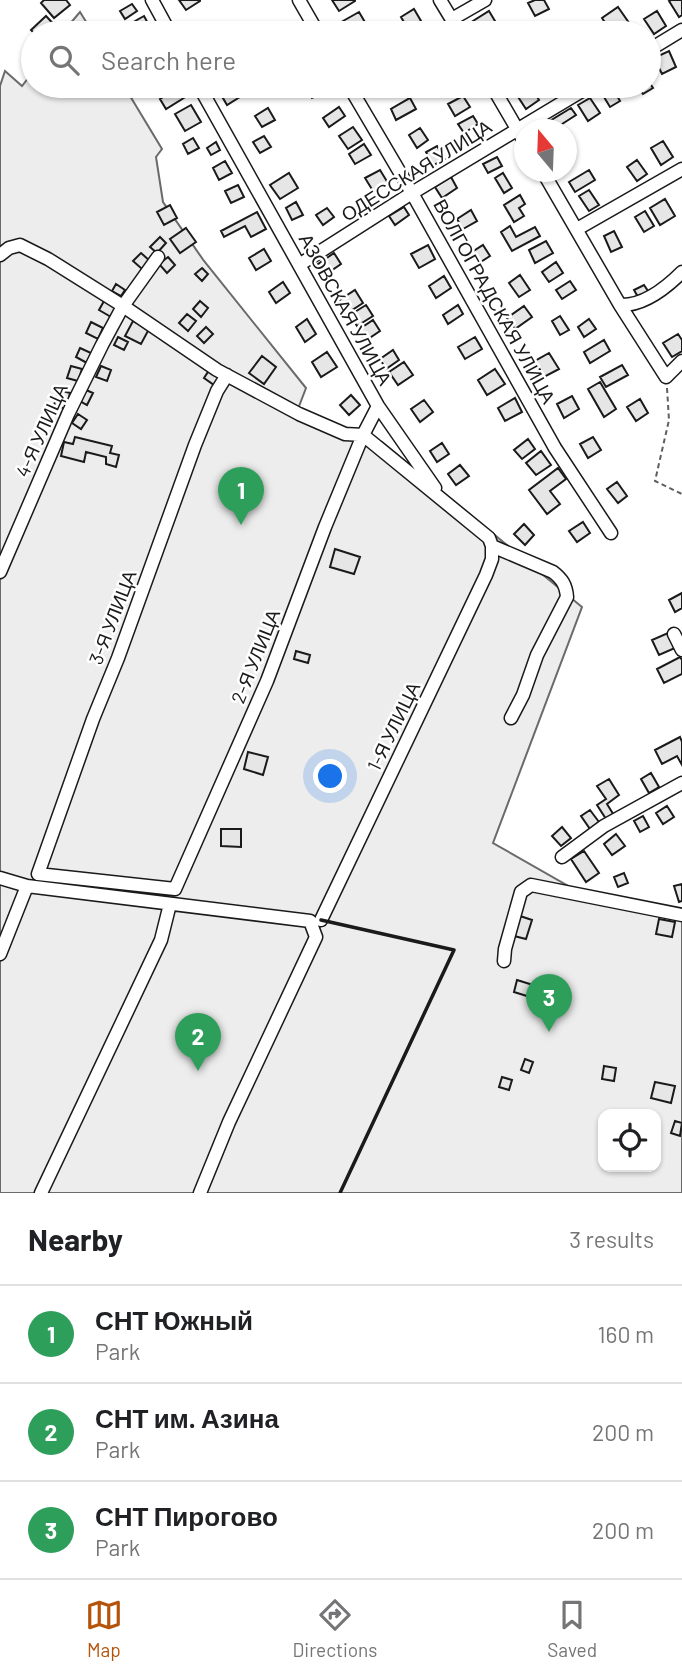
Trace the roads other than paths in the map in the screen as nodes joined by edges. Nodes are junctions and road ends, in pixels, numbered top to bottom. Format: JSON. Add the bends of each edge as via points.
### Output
{"nodes":[{"id":1,"x":152,"y":0,"type":"edge"},
{"id":2,"x":299,"y":0,"type":"edge"},
{"id":3,"x":440,"y":0,"type":"edge"},
{"id":4,"x":485,"y":0,"type":"edge"},
{"id":5,"x":452,"y":19,"type":"joint"},
{"id":6,"x":163,"y":21,"type":"edge"},
{"id":7,"x":311,"y":21,"type":"edge"},
{"id":8,"x":682,"y":30,"type":"edge"},
{"id":9,"x":661,"y":43,"type":"edge"},
{"id":10,"x":206,"y":98,"type":"edge"},
{"id":11,"x":356,"y":98,"type":"edge"},
{"id":12,"x":499,"y":98,"type":"edge"},
{"id":13,"x":573,"y":98,"type":"edge"},
{"id":14,"x":544,"y":119,"type":"edge"},
{"id":15,"x":514,"y":123,"type":"edge"},
{"id":16,"x":514,"y":139,"type":"edge"},
{"id":17,"x":682,"y":169,"type":"edge"},
{"id":18,"x":549,"y":182,"type":"edge"},
{"id":19,"x":412,"y":193,"type":"junction"},
{"id":20,"x":577,"y":229,"type":"junction"},
{"id":21,"x":5,"y":252,"type":"edge"},
{"id":22,"x":158,"y":257,"type":"dead end"},
{"id":23,"x":299,"y":265,"type":"junction"},
{"id":24,"x":682,"y":272,"type":"edge"},
{"id":25,"x":620,"y":305,"type":"junction"},
{"id":26,"x":123,"y":306,"type":"junction"},
{"id":27,"x":682,"y":361,"type":"edge"},
{"id":28,"x":227,"y":375,"type":"junction"},
{"id":29,"x":378,"y":406,"type":"junction"},
{"id":30,"x":363,"y":435,"type":"junction"},
{"id":31,"x":487,"y":530,"type":"dead end"},
{"id":32,"x":611,"y":533,"type":"dead end"},
{"id":33,"x":492,"y":546,"type":"junction"},
{"id":34,"x":0,"y":572,"type":"edge"},
{"id":35,"x":674,"y":634,"type":"dead end"},
{"id":36,"x":682,"y":650,"type":"edge"},
{"id":37,"x":512,"y":718,"type":"dead end"},
{"id":38,"x":682,"y":783,"type":"edge"},
{"id":39,"x":562,"y":858,"type":"dead end"},
{"id":40,"x":0,"y":878,"type":"edge"},
{"id":41,"x":27,"y":886,"type":"junction"},
{"id":42,"x":175,"y":889,"type":"joint"},
{"id":43,"x":641,"y":902,"type":"dead end"},
{"id":44,"x":170,"y":904,"type":"junction"},
{"id":45,"x":682,"y":908,"type":"edge"},
{"id":46,"x":682,"y":915,"type":"edge"},
{"id":47,"x":321,"y":920,"type":"dead end"},
{"id":48,"x":0,"y":954,"type":"edge"},
{"id":49,"x":504,"y":961,"type":"dead end"},
{"id":50,"x":41,"y":1193,"type":"edge"},
{"id":51,"x":200,"y":1193,"type":"edge"}],
"edges":[{"from":1,"to":6,"type":"street"},
{"from":2,"to":7,"type":"street"},
{"from":3,"to":5,"type":"street"},
{"from":4,"to":5,"type":"street"},
{"from":8,"to":9,"type":"street"},
{"from":10,"to":23,"type":"street","name":"АЗОВСКАЯ УЛИЦА"},
{"from":11,"to":19,"type":"street","name":"ВОЛГОГРАДСКАЯ УЛИЦА"},
{"from":12,"to":15,"type":"street"},
{"from":13,"to":14,"type":"street","name":"ОДЕССКАЯ УЛИЦА"},
{"from":16,"to":19,"type":"street","name":"ОДЕССКАЯ УЛИЦА"},
{"from":17,"to":20,"type":"street"},
{"from":18,"to":20,"type":"street"},
{"from":19,"to":23,"type":"street","name":"ОДЕССКАЯ УЛИЦА"},
{"from":19,"to":32,"type":"street","name":"ВОЛГОГРАДСКАЯ УЛИЦА","via":[[555,448]]},
{"from":20,"to":25,"type":"street"},
{"from":21,"to":26,"type":"street","via":[[20,245]]},
{"from":22,"to":26,"type":"street","name":"4-Я УЛИЦА"},
{"from":23,"to":29,"type":"street","name":"АЗОВСКАЯ УЛИЦА"},
{"from":24,"to":25,"type":"street","via":[[644,300]]},
{"from":25,"to":27,"type":"street","via":[[666,377]]},
{"from":26,"to":28,"type":"street"},
{"from":26,"to":34,"type":"street","name":"4-Я УЛИЦА","via":[[68,414]]},
{"from":28,"to":30,"type":"street","via":[[310,419],[345,434]]},
{"from":28,"to":42,"type":"street","name":"3-Я УЛИЦА","via":[[195,445],[38,874]]},
{"from":29,"to":30,"type":"street","name":"2-Я УЛИЦА"},
{"from":29,"to":31,"type":"street","name":"АЗОВСКАЯ УЛИЦА","via":[[433,486]]},
{"from":30,"to":33,"type":"street","via":[[489,538]]},
{"from":30,"to":42,"type":"street","name":"2-Я УЛИЦА","via":[[267,681]]},
{"from":33,"to":37,"type":"street","via":[[553,572],[566,587],[567,597]]},
{"from":33,"to":47,"type":"street","name":"1-Я УЛИЦА","via":[[486,575]]},
{"from":35,"to":36,"type":"street"},
{"from":38,"to":39,"type":"street","via":[[604,826]]},
{"from":40,"to":41,"type":"street"},
{"from":41,"to":44,"type":"street"},
{"from":41,"to":48,"type":"street"},
{"from":43,"to":45,"type":"street"},
{"from":44,"to":50,"type":"street","via":[[161,940]]},
{"from":44,"to":51,"type":"street","via":[[310,921],[316,937]]},
{"from":46,"to":49,"type":"street","via":[[531,885],[521,892]]}]}
